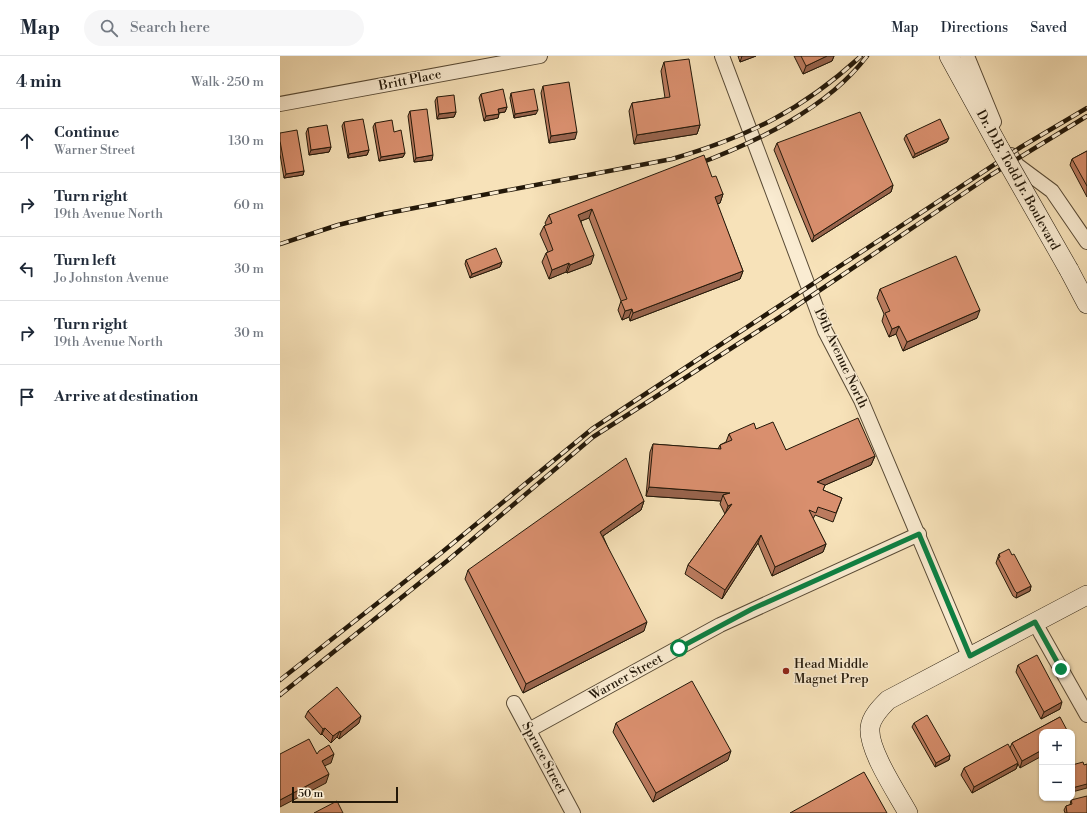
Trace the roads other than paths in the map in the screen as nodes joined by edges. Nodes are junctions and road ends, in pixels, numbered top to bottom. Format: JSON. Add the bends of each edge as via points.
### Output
{"nodes":[{"id":1,"x":540,"y":56,"type":"edge"},
{"id":2,"x":722,"y":56,"type":"edge"},
{"id":3,"x":949,"y":56,"type":"edge"},
{"id":4,"x":966,"y":56,"type":"edge"},
{"id":5,"x":280,"y":104,"type":"edge"},
{"id":6,"x":1087,"y":242,"type":"edge"},
{"id":7,"x":1087,"y":304,"type":"edge"},
{"id":8,"x":919,"y":534,"type":"junction"},
{"id":9,"x":1087,"y":594,"type":"edge"},
{"id":10,"x":1035,"y":622,"type":"junction"},
{"id":11,"x":970,"y":656,"type":"junction"},
{"id":12,"x":514,"y":702,"type":"dead end"},
{"id":13,"x":1087,"y":715,"type":"edge"},
{"id":14,"x":529,"y":730,"type":"junction"},
{"id":15,"x":573,"y":813,"type":"edge"},
{"id":16,"x":908,"y":813,"type":"edge"}],
"edges":[{"from":1,"to":5,"type":"street","name":"Britt Place"},
{"from":2,"to":8,"type":"street","name":"19th Avenue North","via":[[825,331],[861,400]]},
{"from":3,"to":7,"type":"street","name":"Dr. D.B. Todd Jr. Boulevard","bridge":true},
{"from":4,"to":6,"type":"street","via":[[1003,143],[1017,166],[1052,191]]},
{"from":8,"to":11,"type":"street","name":"19th Avenue North"},
{"from":8,"to":14,"type":"street","name":"Warner Street","via":[[720,625]]},
{"from":9,"to":10,"type":"street"},
{"from":10,"to":11,"type":"street"},
{"from":10,"to":13,"type":"street"},
{"from":11,"to":16,"type":"street","via":[[888,700],[877,712],[870,728],[876,757]]},
{"from":12,"to":14,"type":"street","name":"Spruce Street"},
{"from":14,"to":15,"type":"street","name":"Spruce Street"}]}
